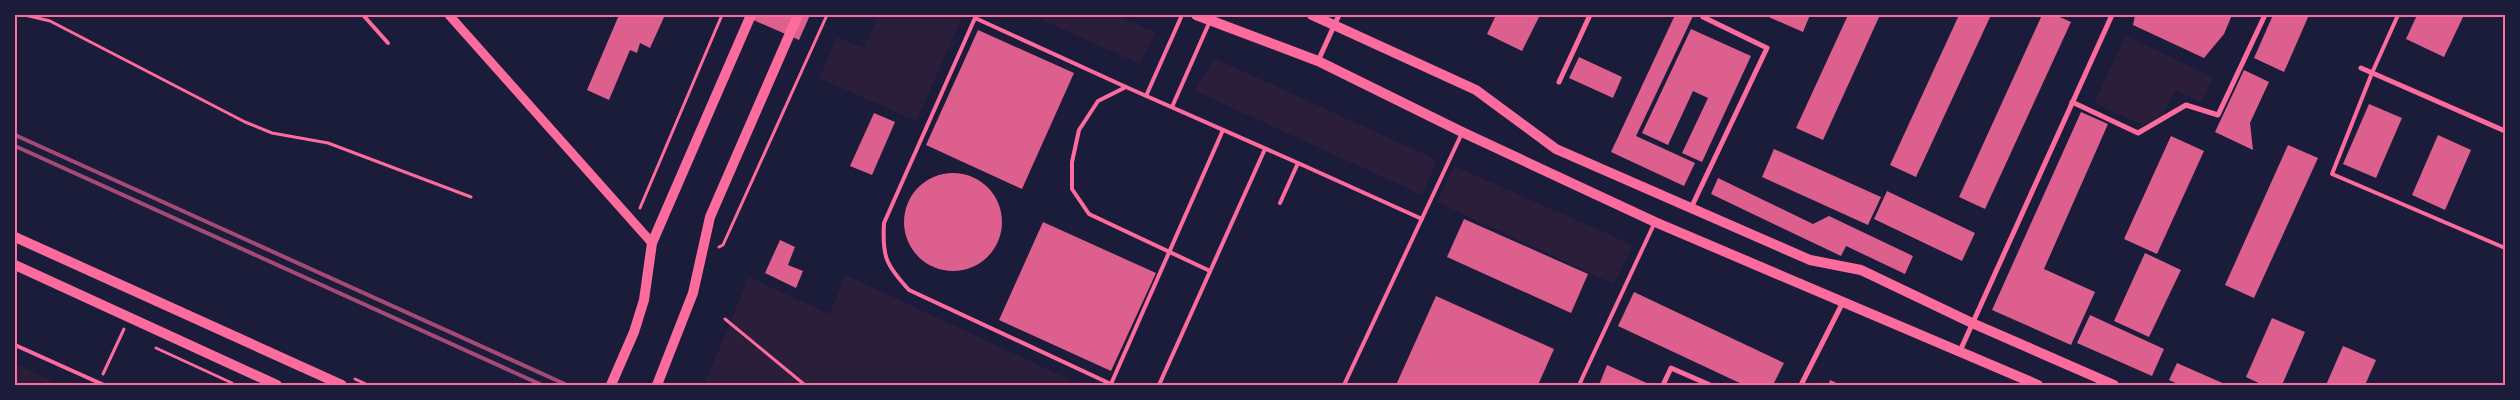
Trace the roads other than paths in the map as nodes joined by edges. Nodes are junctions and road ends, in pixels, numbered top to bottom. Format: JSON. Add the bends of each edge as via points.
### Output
{"nodes":[{"id":1,"x":363,"y":15,"type":"edge"},
{"id":2,"x":449,"y":15,"type":"edge"},
{"id":3,"x":751,"y":15,"type":"edge"},
{"id":4,"x":798,"y":15,"type":"edge"},
{"id":5,"x":1182,"y":15,"type":"edge"},
{"id":6,"x":1196,"y":15,"type":"edge"},
{"id":7,"x":1312,"y":15,"type":"edge"},
{"id":8,"x":1339,"y":15,"type":"edge"},
{"id":9,"x":1590,"y":15,"type":"edge"},
{"id":10,"x":2112,"y":15,"type":"edge"},
{"id":11,"x":2265,"y":15,"type":"edge"},
{"id":12,"x":2398,"y":15,"type":"edge"},
{"id":13,"x":1703,"y":17,"type":"dead end"},
{"id":14,"x":1210,"y":21,"type":"junction"},
{"id":15,"x":1334,"y":25,"type":"junction"},
{"id":16,"x":388,"y":43,"type":"dead end"},
{"id":17,"x":1318,"y":61,"type":"junction"},
{"id":18,"x":2360,"y":68,"type":"dead end"},
{"id":19,"x":2372,"y":73,"type":"junction"},
{"id":20,"x":1559,"y":82,"type":"dead end"},
{"id":21,"x":1126,"y":87,"type":"junction"},
{"id":22,"x":1146,"y":96,"type":"junction"},
{"id":23,"x":2072,"y":102,"type":"junction"},
{"id":24,"x":1172,"y":107,"type":"junction"},
{"id":25,"x":1223,"y":130,"type":"junction"},
{"id":26,"x":1462,"y":132,"type":"junction"},
{"id":27,"x":2505,"y":132,"type":"edge"},
{"id":28,"x":1265,"y":149,"type":"junction"},
{"id":29,"x":1298,"y":163,"type":"junction"},
{"id":30,"x":1280,"y":203,"type":"dead end"},
{"id":31,"x":1691,"y":208,"type":"junction"},
{"id":32,"x":1422,"y":218,"type":"junction"},
{"id":33,"x":1655,"y":222,"type":"junction"},
{"id":34,"x":15,"y":237,"type":"edge"},
{"id":35,"x":652,"y":243,"type":"junction"},
{"id":36,"x":2505,"y":248,"type":"edge"},
{"id":37,"x":1168,"y":252,"type":"junction"},
{"id":38,"x":15,"y":265,"type":"edge"},
{"id":39,"x":1210,"y":271,"type":"junction"},
{"id":40,"x":1843,"y":302,"type":"junction"},
{"id":41,"x":1972,"y":323,"type":"junction"},
{"id":42,"x":15,"y":345,"type":"edge"},
{"id":43,"x":1960,"y":351,"type":"junction"},
{"id":44,"x":1112,"y":384,"type":"edge"},
{"id":45,"x":2031,"y":384,"type":"edge"},
{"id":46,"x":104,"y":385,"type":"edge"},
{"id":47,"x":277,"y":385,"type":"edge"},
{"id":48,"x":342,"y":385,"type":"edge"},
{"id":49,"x":611,"y":385,"type":"edge"},
{"id":50,"x":657,"y":385,"type":"edge"},
{"id":51,"x":1160,"y":385,"type":"edge"},
{"id":52,"x":1344,"y":385,"type":"edge"},
{"id":53,"x":1579,"y":385,"type":"edge"},
{"id":54,"x":1663,"y":385,"type":"edge"},
{"id":55,"x":1710,"y":385,"type":"edge"},
{"id":56,"x":1801,"y":385,"type":"edge"},
{"id":57,"x":2114,"y":385,"type":"edge"}],
"edges":[{"from":1,"to":16,"type":"lane"},
{"from":2,"to":35,"type":"street"},
{"from":3,"to":35,"type":"main road"},
{"from":4,"to":50,"type":"main road","via":[[710,217],[703,256],[680,328]]},
{"from":5,"to":22,"type":"lane"},
{"from":6,"to":14,"type":"main road"},
{"from":7,"to":15,"type":"main road"},
{"from":8,"to":15,"type":"street"},
{"from":9,"to":20,"type":"street"},
{"from":10,"to":23,"type":"street"},
{"from":11,"to":23,"type":"street","via":[[2218,115],[2186,105],[2138,133]]},
{"from":12,"to":19,"type":"lane"},
{"from":13,"to":31,"type":"street","via":[[1767,48]]},
{"from":14,"to":17,"type":"main road"},
{"from":14,"to":24,"type":"lane"},
{"from":15,"to":17,"type":"street"},
{"from":15,"to":31,"type":"main road","via":[[1476,90],[1556,149]]},
{"from":17,"to":26,"type":"main road"},
{"from":18,"to":19,"type":"street"},
{"from":19,"to":27,"type":"street"},
{"from":19,"to":36,"type":"lane","via":[[2332,174]]},
{"from":21,"to":22,"type":"lane"},
{"from":21,"to":37,"type":"lane","via":[[1098,101],[1079,130],[1072,162],[1072,189],[1089,214]]},
{"from":21,"to":44,"type":"lane","via":[[975,18],[884,223],[882,247],[890,270],[909,290]]},
{"from":22,"to":24,"type":"lane"},
{"from":23,"to":41,"type":"street"},
{"from":24,"to":25,"type":"lane"},
{"from":25,"to":28,"type":"lane"},
{"from":25,"to":37,"type":"lane"},
{"from":26,"to":32,"type":"lane"},
{"from":26,"to":33,"type":"main road"},
{"from":28,"to":29,"type":"lane"},
{"from":28,"to":39,"type":"lane"},
{"from":29,"to":30,"type":"lane"},
{"from":29,"to":32,"type":"lane"},
{"from":31,"to":41,"type":"main road","via":[[1810,260],[1861,270]]},
{"from":32,"to":52,"type":"lane"},
{"from":33,"to":40,"type":"main road"},
{"from":33,"to":53,"type":"lane"},
{"from":34,"to":48,"type":"main road"},
{"from":35,"to":49,"type":"main road","via":[[644,300]]},
{"from":37,"to":39,"type":"lane"},
{"from":37,"to":44,"type":"lane"},
{"from":38,"to":47,"type":"main road"},
{"from":39,"to":51,"type":"lane"},
{"from":40,"to":43,"type":"main road"},
{"from":40,"to":56,"type":"street"},
{"from":41,"to":43,"type":"street"},
{"from":41,"to":57,"type":"main road"},
{"from":42,"to":46,"type":"lane"},
{"from":43,"to":45,"type":"main road"},
{"from":54,"to":55,"type":"street","via":[[1671,368]]}]}
